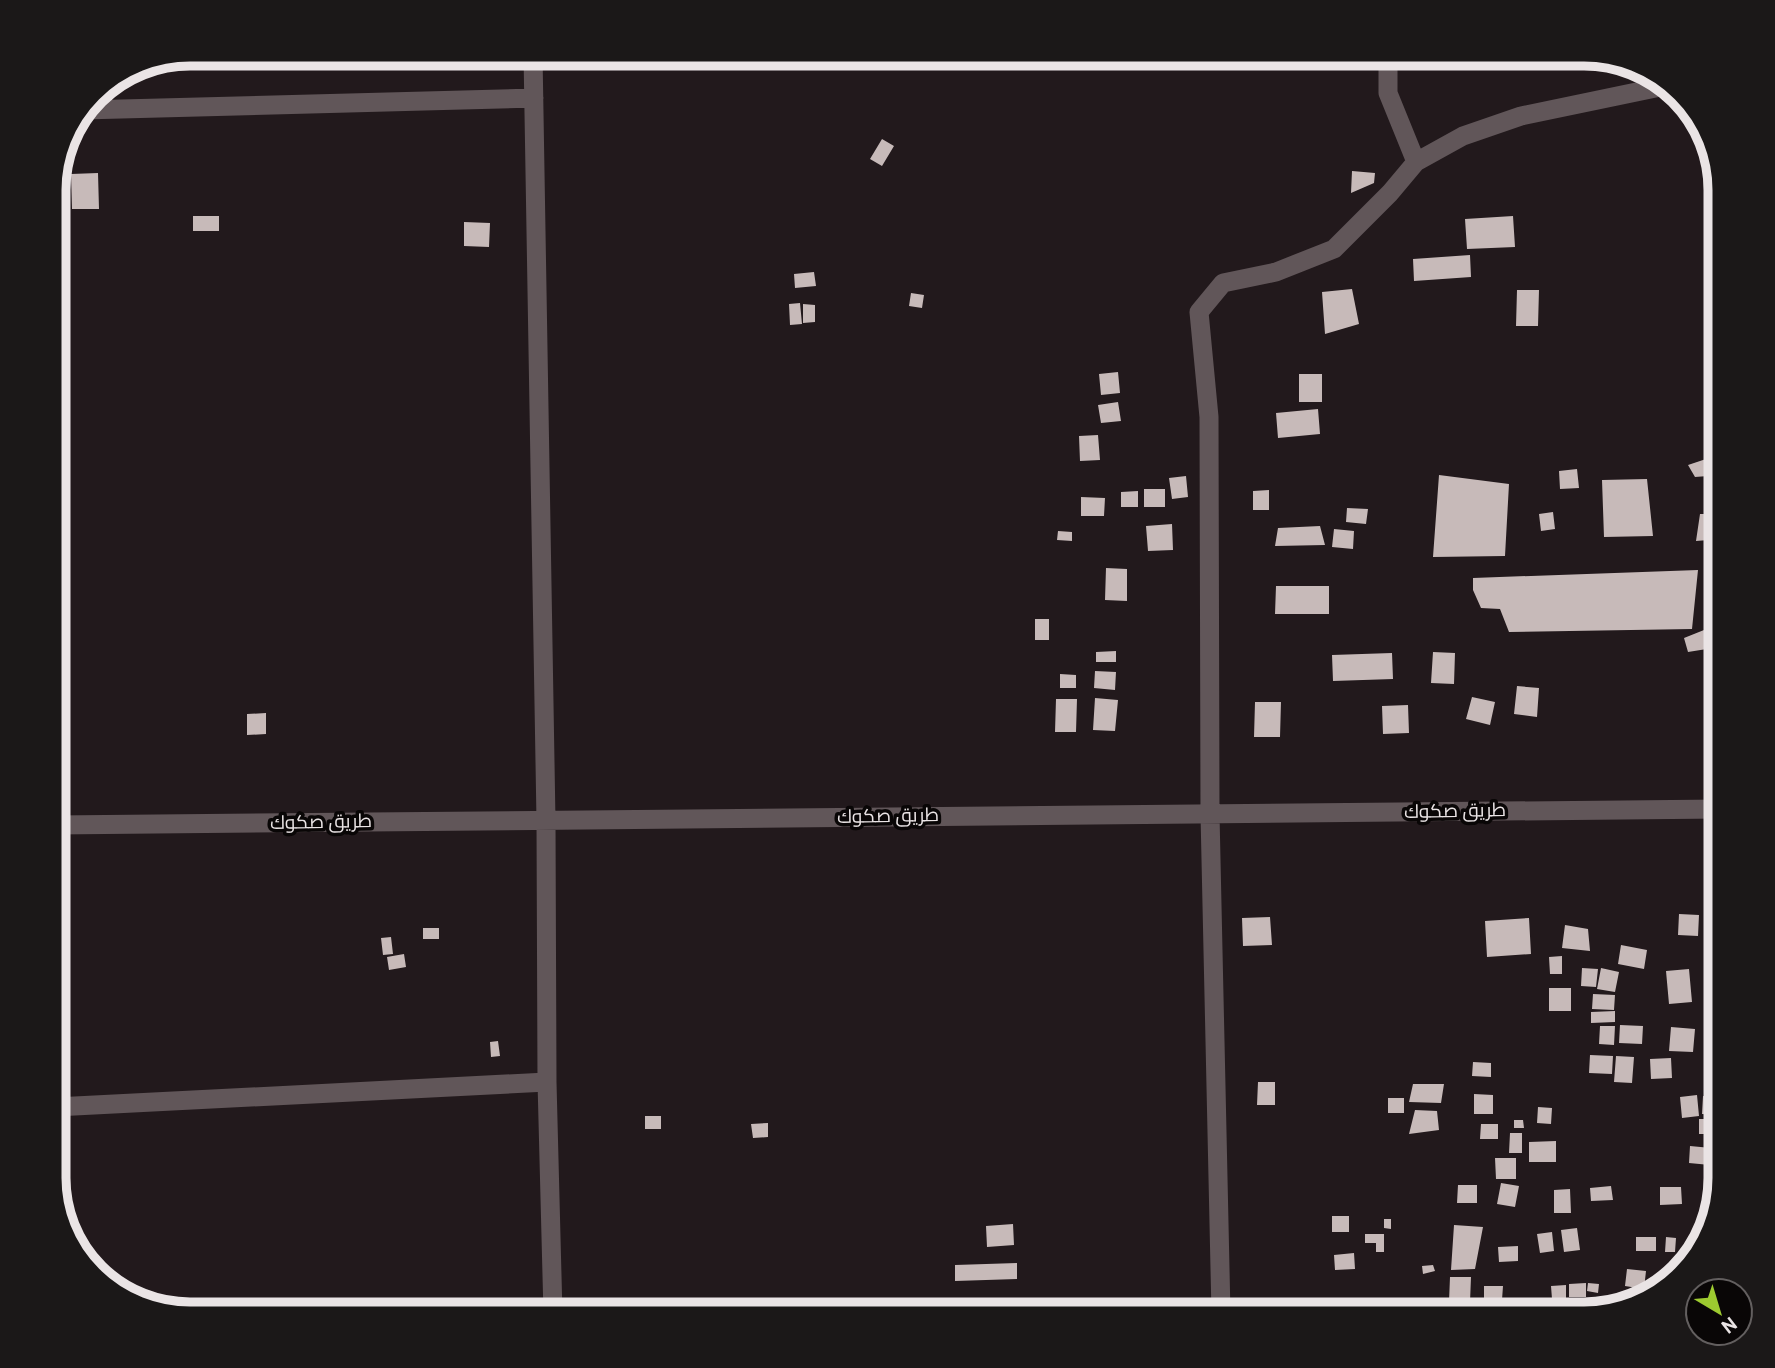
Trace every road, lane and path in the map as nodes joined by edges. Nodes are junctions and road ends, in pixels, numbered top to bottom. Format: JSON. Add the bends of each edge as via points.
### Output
{"nodes":[{"id":1,"x":533,"y":66,"type":"edge"},
{"id":2,"x":1388,"y":66,"type":"edge"},
{"id":3,"x":1655,"y":88,"type":"edge"},
{"id":4,"x":534,"y":98,"type":"junction"},
{"id":5,"x":96,"y":110,"type":"edge"},
{"id":6,"x":1416,"y":162,"type":"junction"},
{"id":7,"x":1708,"y":809,"type":"edge"},
{"id":8,"x":1210,"y":814,"type":"junction"},
{"id":9,"x":546,"y":821,"type":"junction"},
{"id":10,"x":67,"y":825,"type":"edge"},
{"id":11,"x":547,"y":1082,"type":"junction"},
{"id":12,"x":67,"y":1106,"type":"edge"},
{"id":13,"x":553,"y":1302,"type":"edge"},
{"id":14,"x":1222,"y":1302,"type":"edge"}],
"edges":[{"from":1,"to":4,"type":"street"},
{"from":2,"to":6,"type":"street","via":[[1388,93]]},
{"from":3,"to":6,"type":"street","via":[[1521,116],[1463,136]]},
{"from":4,"to":5,"type":"street"},
{"from":4,"to":9,"type":"street"},
{"from":6,"to":8,"type":"street","via":[[1334,249],[1276,272],[1223,283],[1199,312],[1209,417]]},
{"from":7,"to":8,"type":"street","name":"طريق صكوك"},
{"from":8,"to":9,"type":"street","name":"طريق صكوك"},
{"from":8,"to":14,"type":"street"},
{"from":9,"to":10,"type":"street","name":"طريق صكوك"},
{"from":9,"to":11,"type":"street"},
{"from":11,"to":12,"type":"street"},
{"from":11,"to":13,"type":"street"}]}
